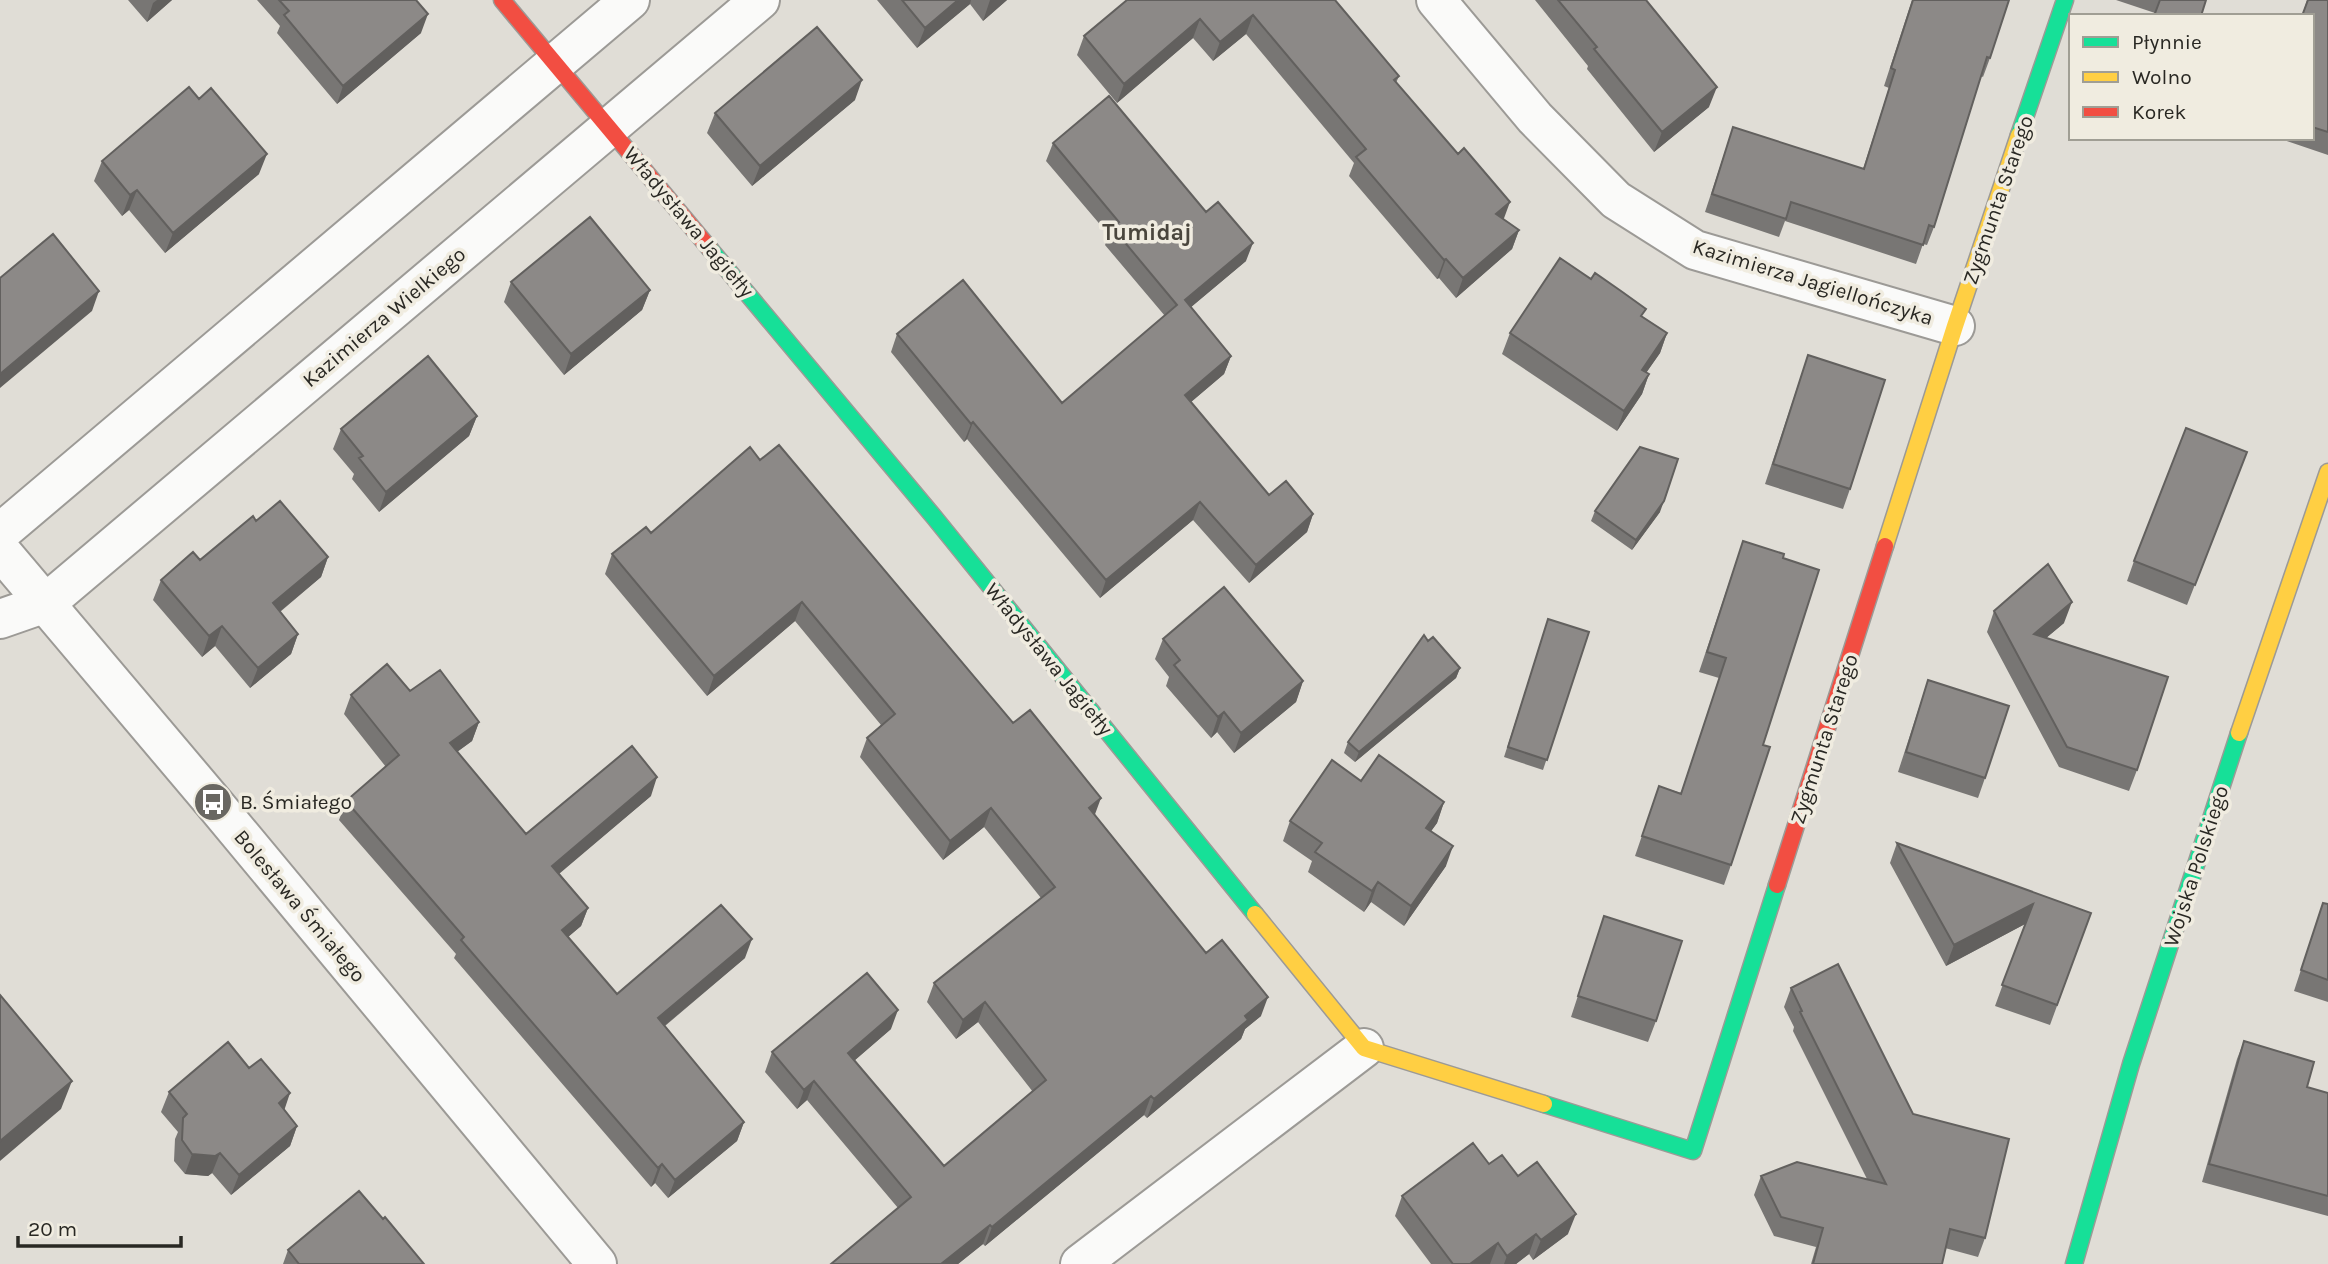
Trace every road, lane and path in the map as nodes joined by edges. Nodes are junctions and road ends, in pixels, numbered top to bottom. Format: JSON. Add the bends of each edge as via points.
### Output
{"nodes":[{"id":1,"x":502,"y":0,"type":"edge"},
{"id":2,"x":630,"y":0,"type":"edge"},
{"id":3,"x":760,"y":0,"type":"edge"},
{"id":4,"x":1436,"y":0,"type":"edge"},
{"id":5,"x":2065,"y":0,"type":"edge"},
{"id":6,"x":555,"y":64,"type":"junction"},
{"id":7,"x":610,"y":127,"type":"junction"},
{"id":8,"x":1955,"y":326,"type":"junction"},
{"id":9,"x":2328,"y":472,"type":"edge"},
{"id":10,"x":0,"y":533,"type":"edge"},
{"id":11,"x":0,"y":550,"type":"edge"},
{"id":12,"x":46,"y":603,"type":"junction"},
{"id":13,"x":0,"y":619,"type":"edge"},
{"id":14,"x":1364,"y":1048,"type":"junction"},
{"id":15,"x":597,"y":1264,"type":"edge"},
{"id":16,"x":1080,"y":1264,"type":"edge"},
{"id":17,"x":2074,"y":1264,"type":"edge"}],
"edges":[{"from":1,"to":6,"type":"street","name":"Władysława Jagiełły"},
{"from":2,"to":6,"type":"street"},
{"from":3,"to":7,"type":"street","name":"Kazimierza Wielkiego"},
{"from":4,"to":8,"type":"street","name":"Kazimierza Jagiellończyka","via":[[1535,118],[1616,201],[1695,250]]},
{"from":5,"to":8,"type":"street","name":"Zygmunta Starego"},
{"from":6,"to":7,"type":"street","name":"Władysława Jagiełły"},
{"from":6,"to":10,"type":"street"},
{"from":7,"to":12,"type":"street","name":"Kazimierza Wielkiego"},
{"from":7,"to":14,"type":"street","name":"Władysława Jagiełły","via":[[943,528]]},
{"from":8,"to":14,"type":"street","name":"Zygmunta Starego","via":[[1693,1152]]},
{"from":9,"to":17,"type":"street","name":"Wojska Polskiego","via":[[2208,826],[2100,1167]]},
{"from":11,"to":12,"type":"street","name":"Bolesława Śmiałego"},
{"from":12,"to":13,"type":"street","name":"Kazimierza Wielkiego"},
{"from":12,"to":15,"type":"street","name":"Bolesława Śmiałego"},
{"from":14,"to":16,"type":"street"}]}
